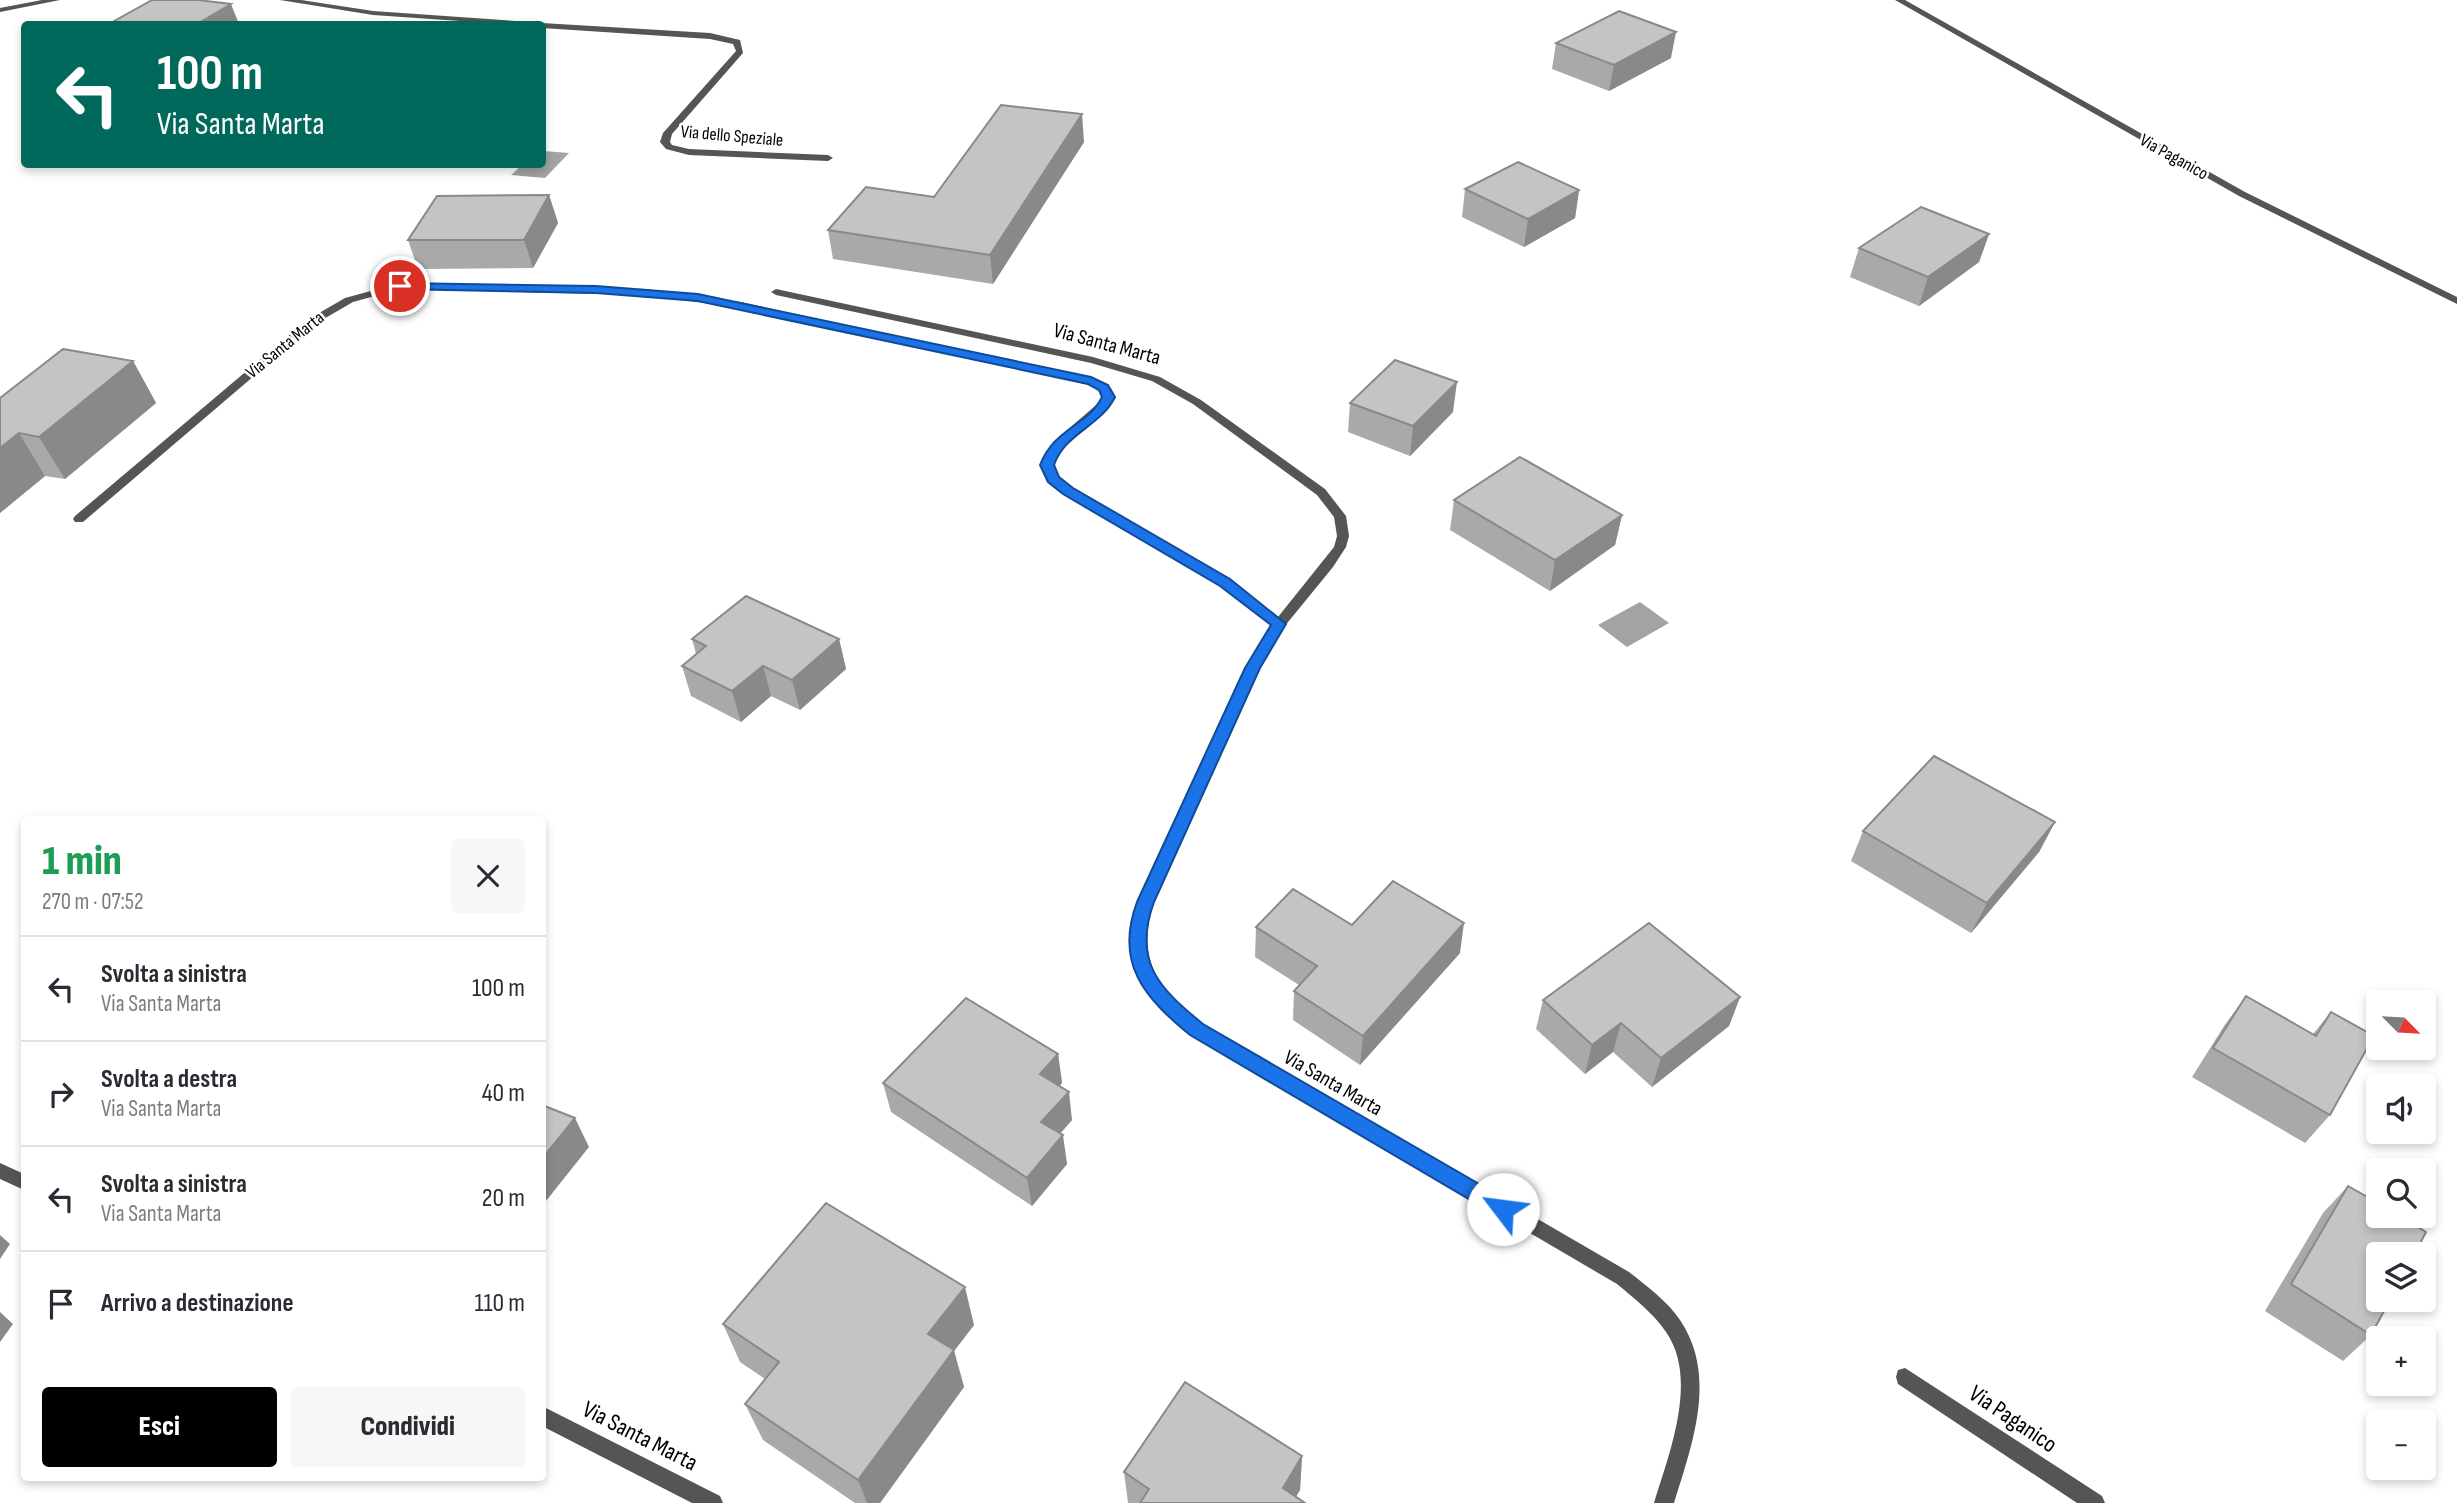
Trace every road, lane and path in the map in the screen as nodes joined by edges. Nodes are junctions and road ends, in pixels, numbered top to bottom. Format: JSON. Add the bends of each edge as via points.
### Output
{"nodes":[{"id":1,"x":56,"y":0,"type":"edge"},
{"id":2,"x":284,"y":0,"type":"edge"},
{"id":3,"x":1899,"y":0,"type":"edge"},
{"id":4,"x":0,"y":10,"type":"edge"},
{"id":5,"x":488,"y":21,"type":"edge"},
{"id":6,"x":546,"y":25,"type":"edge"},
{"id":7,"x":828,"y":158,"type":"dead end"},
{"id":8,"x":776,"y":292,"type":"dead end"},
{"id":9,"x":2457,"y":301,"type":"edge"},
{"id":10,"x":79,"y":519,"type":"dead end"},
{"id":11,"x":1279,"y":624,"type":"junction"},
{"id":12,"x":0,"y":1171,"type":"edge"},
{"id":13,"x":21,"y":1181,"type":"edge"},
{"id":14,"x":1905,"y":1377,"type":"dead end"},
{"id":15,"x":546,"y":1417,"type":"edge"},
{"id":16,"x":713,"y":1503,"type":"edge"},
{"id":17,"x":1664,"y":1503,"type":"edge"},
{"id":18,"x":2095,"y":1503,"type":"edge"}],
"edges":[{"from":1,"to":4,"type":"street"},
{"from":2,"to":5,"type":"street","via":[[373,13]]},
{"from":3,"to":9,"type":"street","name":"Via Paganico","via":[[2242,194]]},
{"from":6,"to":7,"type":"street","name":"Via dello Speziale","via":[[710,36],[737,42],[740,51],[665,142],[689,152]]},
{"from":8,"to":11,"type":"street","name":"Via Santa Marta","via":[[1109,364],[1156,379],[1197,402],[1321,492],[1340,516],[1342,536],[1335,555]]},
{"from":10,"to":11,"type":"street","name":"Via Santa Marta","via":[[311,322],[365,294],[433,285],[672,294],[741,305],[1098,384],[1107,392],[1107,402],[1056,444],[1047,465],[1053,479],[1225,583]]},
{"from":11,"to":17,"type":"street","name":"Via Santa Marta","via":[[1253,668],[1145,902],[1138,947],[1146,977],[1169,1007],[1196,1029],[1623,1278],[1658,1305],[1682,1339],[1693,1385],[1688,1426]]},
{"from":12,"to":13,"type":"street"},
{"from":14,"to":18,"type":"street","name":"Via Paganico"},
{"from":15,"to":16,"type":"street","name":"Via Santa Marta"}]}
